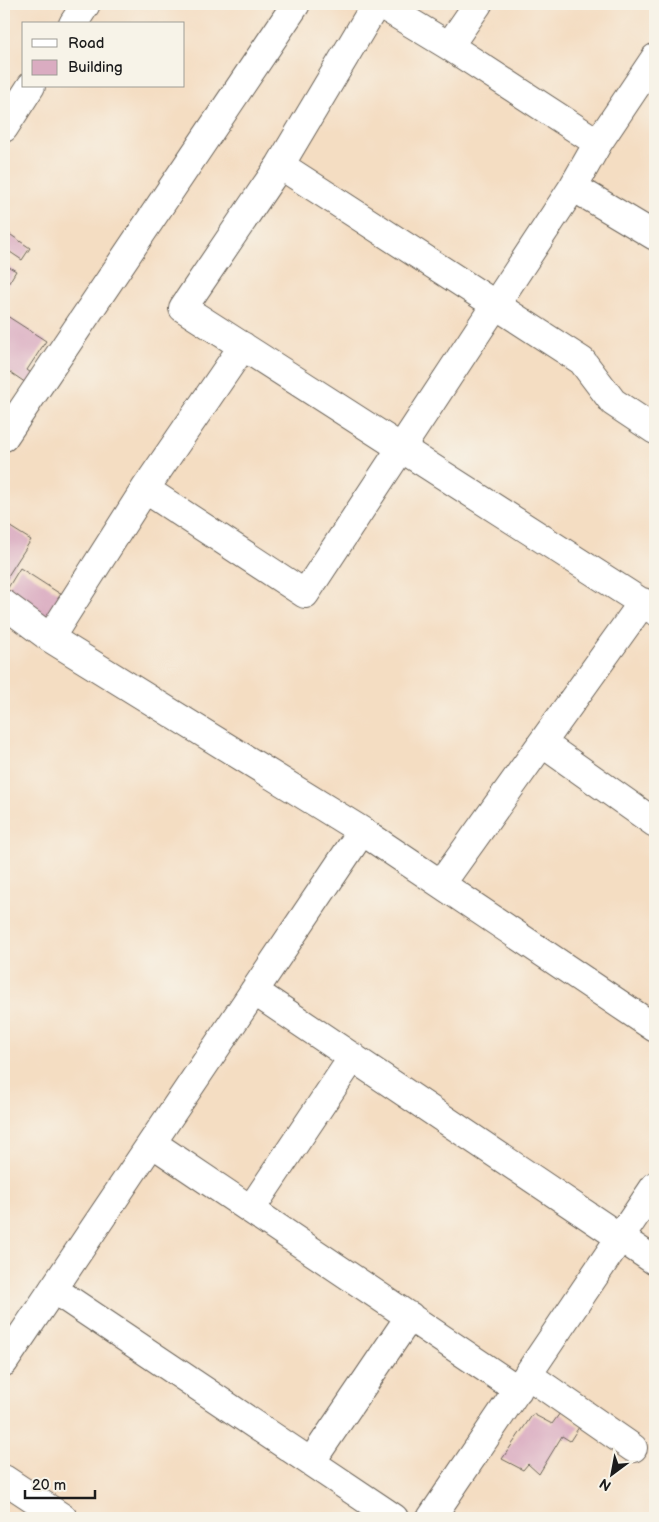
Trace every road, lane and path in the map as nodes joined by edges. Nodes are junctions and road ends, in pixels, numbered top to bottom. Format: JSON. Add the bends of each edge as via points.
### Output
{"nodes":[{"id":1,"x":86,"y":4,"type":"edge"},
{"id":2,"x":296,"y":4,"type":"edge"},
{"id":3,"x":376,"y":4,"type":"edge"},
{"id":4,"x":380,"y":4,"type":"edge"},
{"id":5,"x":478,"y":4,"type":"edge"},
{"id":6,"x":74,"y":22,"type":"edge"},
{"id":7,"x":449,"y":46,"type":"junction"},
{"id":8,"x":655,"y":58,"type":"edge"},
{"id":9,"x":31,"y":88,"type":"edge"},
{"id":10,"x":4,"y":128,"type":"edge"},
{"id":11,"x":598,"y":143,"type":"junction"},
{"id":12,"x":280,"y":164,"type":"junction"},
{"id":13,"x":573,"y":187,"type":"junction"},
{"id":14,"x":655,"y":236,"type":"edge"},
{"id":15,"x":495,"y":305,"type":"junction"},
{"id":16,"x":243,"y":346,"type":"junction"},
{"id":17,"x":655,"y":430,"type":"edge"},
{"id":18,"x":4,"y":437,"type":"edge"},
{"id":19,"x":402,"y":448,"type":"junction"},
{"id":20,"x":145,"y":489,"type":"junction"},
{"id":21,"x":4,"y":604,"type":"edge"},
{"id":22,"x":649,"y":607,"type":"edge"},
{"id":23,"x":50,"y":638,"type":"junction"},
{"id":24,"x":542,"y":743,"type":"junction"},
{"id":25,"x":655,"y":823,"type":"edge"},
{"id":26,"x":362,"y":830,"type":"junction"},
{"id":27,"x":442,"y":884,"type":"junction"},
{"id":28,"x":254,"y":991,"type":"junction"},
{"id":29,"x":655,"y":1028,"type":"edge"},
{"id":30,"x":353,"y":1057,"type":"junction"},
{"id":31,"x":152,"y":1143,"type":"junction"},
{"id":32,"x":655,"y":1186,"type":"edge"},
{"id":33,"x":251,"y":1209,"type":"junction"},
{"id":34,"x":620,"y":1238,"type":"junction"},
{"id":35,"x":655,"y":1261,"type":"edge"},
{"id":36,"x":53,"y":1289,"type":"junction"},
{"id":37,"x":410,"y":1316,"type":"junction"},
{"id":38,"x":4,"y":1362,"type":"edge"},
{"id":39,"x":523,"y":1382,"type":"junction"},
{"id":40,"x":634,"y":1448,"type":"dead end"},
{"id":41,"x":311,"y":1462,"type":"junction"},
{"id":42,"x":4,"y":1479,"type":"edge"},
{"id":43,"x":63,"y":1518,"type":"edge"},
{"id":44,"x":394,"y":1518,"type":"edge"},
{"id":45,"x":431,"y":1518,"type":"edge"}],
"edges":[{"from":1,"to":6,"type":"street"},
{"from":2,"to":18,"type":"street"},
{"from":3,"to":12,"type":"street"},
{"from":4,"to":7,"type":"street"},
{"from":5,"to":7,"type":"street"},
{"from":7,"to":11,"type":"street"},
{"from":8,"to":11,"type":"street"},
{"from":9,"to":10,"type":"street"},
{"from":11,"to":13,"type":"street"},
{"from":12,"to":15,"type":"street"},
{"from":12,"to":16,"type":"street","via":[[183,308]]},
{"from":13,"to":14,"type":"street"},
{"from":13,"to":15,"type":"street"},
{"from":15,"to":17,"type":"street","via":[[582,361],[613,402]]},
{"from":15,"to":19,"type":"street"},
{"from":16,"to":19,"type":"street"},
{"from":16,"to":20,"type":"street"},
{"from":19,"to":20,"type":"street","via":[[305,594]]},
{"from":19,"to":22,"type":"street"},
{"from":20,"to":23,"type":"street"},
{"from":21,"to":23,"type":"street"},
{"from":22,"to":24,"type":"street"},
{"from":23,"to":26,"type":"street"},
{"from":24,"to":25,"type":"street"},
{"from":24,"to":27,"type":"street"},
{"from":26,"to":27,"type":"street"},
{"from":26,"to":28,"type":"street"},
{"from":27,"to":29,"type":"street"},
{"from":28,"to":30,"type":"street"},
{"from":28,"to":31,"type":"street"},
{"from":30,"to":33,"type":"street"},
{"from":30,"to":34,"type":"street"},
{"from":31,"to":33,"type":"street"},
{"from":31,"to":36,"type":"street"},
{"from":32,"to":34,"type":"street"},
{"from":33,"to":37,"type":"street"},
{"from":34,"to":35,"type":"street"},
{"from":34,"to":39,"type":"street"},
{"from":36,"to":38,"type":"street"},
{"from":36,"to":41,"type":"street"},
{"from":37,"to":39,"type":"street"},
{"from":37,"to":41,"type":"street"},
{"from":39,"to":40,"type":"street"},
{"from":39,"to":45,"type":"street"},
{"from":41,"to":44,"type":"street"},
{"from":42,"to":43,"type":"street"}]}
